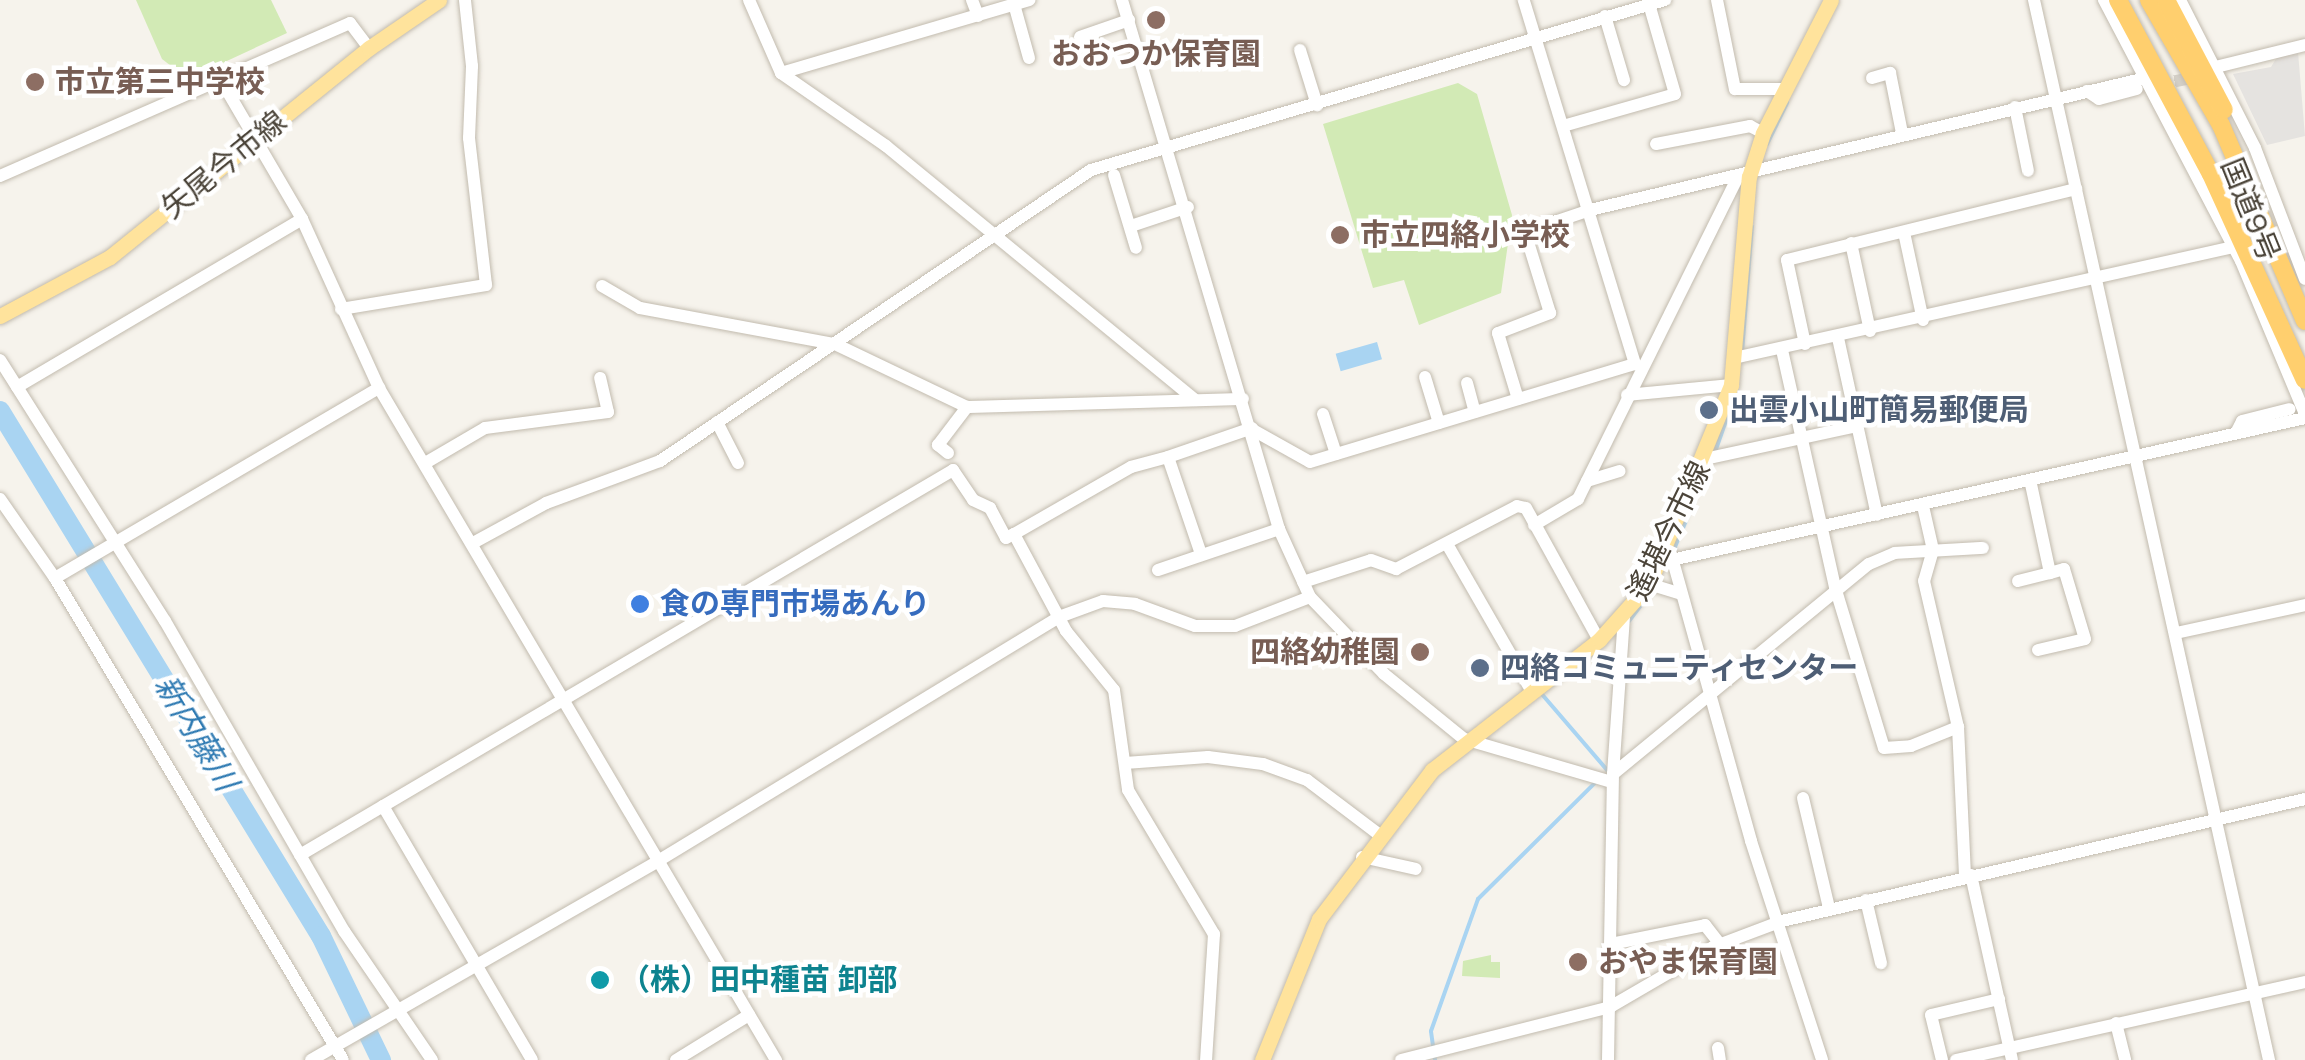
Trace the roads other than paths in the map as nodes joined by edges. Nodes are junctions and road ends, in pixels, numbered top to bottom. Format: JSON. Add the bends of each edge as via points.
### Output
{"nodes":[{"id":1,"x":439,"y":0,"type":"edge"},
{"id":2,"x":465,"y":0,"type":"edge"},
{"id":3,"x":750,"y":0,"type":"edge"},
{"id":4,"x":972,"y":0,"type":"edge"},
{"id":5,"x":1029,"y":0,"type":"edge"},
{"id":6,"x":1122,"y":0,"type":"edge"},
{"id":7,"x":1524,"y":0,"type":"edge"},
{"id":8,"x":1666,"y":0,"type":"edge"},
{"id":9,"x":1717,"y":0,"type":"edge"},
{"id":10,"x":1830,"y":0,"type":"edge"},
{"id":11,"x":2034,"y":0,"type":"edge"},
{"id":12,"x":2148,"y":0,"type":"edge"},
{"id":13,"x":2166,"y":0,"type":"edge"},
{"id":14,"x":2180,"y":0,"type":"edge"},
{"id":15,"x":1014,"y":4,"type":"junction"},
{"id":16,"x":1642,"y":4,"type":"edge"},
{"id":17,"x":2111,"y":4,"type":"edge"},
{"id":18,"x":978,"y":16,"type":"junction"},
{"id":19,"x":1606,"y":16,"type":"junction"},
{"id":20,"x":1129,"y":20,"type":"junction"},
{"id":21,"x":1080,"y":36,"type":"dead end"},
{"id":22,"x":1535,"y":38,"type":"junction"},
{"id":23,"x":2305,"y":45,"type":"edge"},
{"id":24,"x":369,"y":48,"type":"junction"},
{"id":25,"x":1300,"y":50,"type":"dead end"},
{"id":26,"x":2273,"y":52,"type":"junction"},
{"id":27,"x":1029,"y":58,"type":"dead end"},
{"id":28,"x":2186,"y":66,"type":"junction"},
{"id":29,"x":2216,"y":67,"type":"junction"},
{"id":30,"x":2232,"y":69,"type":"dead end"},
{"id":31,"x":782,"y":73,"type":"junction"},
{"id":32,"x":1872,"y":78,"type":"dead end"},
{"id":33,"x":1624,"y":80,"type":"dead end"},
{"id":34,"x":222,"y":82,"type":"junction"},
{"id":35,"x":2141,"y":83,"type":"junction"},
{"id":36,"x":1786,"y":89,"type":"junction"},
{"id":37,"x":2056,"y":98,"type":"junction"},
{"id":38,"x":1317,"y":105,"type":"junction"},
{"id":39,"x":2015,"y":107,"type":"junction"},
{"id":40,"x":1563,"y":126,"type":"junction"},
{"id":41,"x":1763,"y":133,"type":"junction"},
{"id":42,"x":1902,"y":133,"type":"junction"},
{"id":43,"x":2236,"y":138,"type":"junction"},
{"id":44,"x":256,"y":140,"type":"junction"},
{"id":45,"x":1656,"y":144,"type":"dead end"},
{"id":46,"x":2255,"y":148,"type":"junction"},
{"id":47,"x":1170,"y":150,"type":"junction"},
{"id":48,"x":2192,"y":165,"type":"junction"},
{"id":49,"x":2028,"y":171,"type":"dead end"},
{"id":50,"x":2211,"y":174,"type":"junction"},
{"id":51,"x":1114,"y":175,"type":"dead end"},
{"id":52,"x":0,"y":176,"type":"edge"},
{"id":53,"x":1743,"y":178,"type":"junction"},
{"id":54,"x":2076,"y":190,"type":"junction"},
{"id":55,"x":1188,"y":208,"type":"junction"},
{"id":56,"x":1590,"y":210,"type":"junction"},
{"id":57,"x":302,"y":218,"type":"junction"},
{"id":58,"x":1130,"y":226,"type":"junction"},
{"id":59,"x":2305,"y":231,"type":"edge"},
{"id":60,"x":2279,"y":232,"type":"junction"},
{"id":61,"x":994,"y":234,"type":"junction"},
{"id":62,"x":1905,"y":237,"type":"dead end"},
{"id":63,"x":1852,"y":244,"type":"junction"},
{"id":64,"x":2234,"y":246,"type":"junction"},
{"id":65,"x":1136,"y":248,"type":"dead end"},
{"id":66,"x":2096,"y":276,"type":"junction"},
{"id":67,"x":2305,"y":279,"type":"edge"},
{"id":68,"x":602,"y":286,"type":"dead end"},
{"id":69,"x":341,"y":309,"type":"junction"},
{"id":70,"x":0,"y":316,"type":"edge"},
{"id":71,"x":1923,"y":320,"type":"junction"},
{"id":72,"x":2305,"y":321,"type":"edge"},
{"id":73,"x":1870,"y":331,"type":"junction"},
{"id":74,"x":1838,"y":338,"type":"junction"},
{"id":75,"x":835,"y":344,"type":"junction"},
{"id":76,"x":1805,"y":344,"type":"junction"},
{"id":77,"x":1782,"y":350,"type":"junction"},
{"id":78,"x":1734,"y":358,"type":"junction"},
{"id":79,"x":2305,"y":358,"type":"edge"},
{"id":80,"x":0,"y":360,"type":"edge"},
{"id":81,"x":1638,"y":366,"type":"junction"},
{"id":82,"x":1425,"y":377,"type":"dead end"},
{"id":83,"x":600,"y":378,"type":"dead end"},
{"id":84,"x":2305,"y":380,"type":"edge"},
{"id":85,"x":1467,"y":384,"type":"dead end"},
{"id":86,"x":1731,"y":384,"type":"junction"},
{"id":87,"x":17,"y":387,"type":"junction"},
{"id":88,"x":378,"y":388,"type":"junction"},
{"id":89,"x":1627,"y":395,"type":"junction"},
{"id":90,"x":1243,"y":399,"type":"junction"},
{"id":91,"x":1518,"y":399,"type":"junction"},
{"id":92,"x":1196,"y":400,"type":"junction"},
{"id":93,"x":966,"y":407,"type":"junction"},
{"id":94,"x":2284,"y":407,"type":"dead end"},
{"id":95,"x":1475,"y":412,"type":"junction"},
{"id":96,"x":1323,"y":414,"type":"dead end"},
{"id":97,"x":2305,"y":416,"type":"edge"},
{"id":98,"x":716,"y":422,"type":"junction"},
{"id":99,"x":1439,"y":423,"type":"junction"},
{"id":100,"x":1858,"y":426,"type":"junction"},
{"id":101,"x":2239,"y":427,"type":"junction"},
{"id":102,"x":1252,"y":428,"type":"junction"},
{"id":103,"x":1801,"y":439,"type":"junction"},
{"id":104,"x":948,"y":453,"type":"dead end"},
{"id":105,"x":1336,"y":454,"type":"junction"},
{"id":106,"x":2136,"y":455,"type":"junction"},
{"id":107,"x":1168,"y":456,"type":"junction"},
{"id":108,"x":1704,"y":460,"type":"junction"},
{"id":109,"x":427,"y":462,"type":"junction"},
{"id":110,"x":738,"y":463,"type":"dead end"},
{"id":111,"x":1620,"y":471,"type":"dead end"},
{"id":112,"x":2030,"y":480,"type":"junction"},
{"id":113,"x":1586,"y":481,"type":"junction"},
{"id":114,"x":0,"y":498,"type":"edge"},
{"id":115,"x":1922,"y":506,"type":"junction"},
{"id":116,"x":1877,"y":514,"type":"junction"},
{"id":117,"x":1534,"y":525,"type":"junction"},
{"id":118,"x":1820,"y":526,"type":"junction"},
{"id":119,"x":1278,"y":529,"type":"junction"},
{"id":120,"x":1014,"y":534,"type":"junction"},
{"id":121,"x":115,"y":541,"type":"junction"},
{"id":122,"x":473,"y":543,"type":"junction"},
{"id":123,"x":1447,"y":544,"type":"junction"},
{"id":124,"x":1984,"y":548,"type":"dead end"},
{"id":125,"x":1933,"y":550,"type":"junction"},
{"id":126,"x":1201,"y":554,"type":"junction"},
{"id":127,"x":1671,"y":554,"type":"junction"},
{"id":128,"x":1158,"y":570,"type":"dead end"},
{"id":129,"x":2050,"y":573,"type":"junction"},
{"id":130,"x":55,"y":578,"type":"junction"},
{"id":131,"x":2018,"y":580,"type":"dead end"},
{"id":132,"x":1303,"y":582,"type":"junction"},
{"id":133,"x":1649,"y":584,"type":"junction"},
{"id":134,"x":1835,"y":587,"type":"junction"},
{"id":135,"x":1682,"y":594,"type":"junction"},
{"id":136,"x":1310,"y":597,"type":"junction"},
{"id":137,"x":2305,"y":605,"type":"edge"},
{"id":138,"x":1060,"y":617,"type":"junction"},
{"id":139,"x":1624,"y":617,"type":"junction"},
{"id":140,"x":2176,"y":633,"type":"junction"},
{"id":141,"x":1599,"y":640,"type":"junction"},
{"id":142,"x":2038,"y":650,"type":"dead end"},
{"id":143,"x":1712,"y":687,"type":"junction"},
{"id":144,"x":1531,"y":690,"type":"junction"},
{"id":145,"x":564,"y":699,"type":"junction"},
{"id":146,"x":1958,"y":727,"type":"junction"},
{"id":147,"x":1464,"y":738,"type":"junction"},
{"id":148,"x":1124,"y":763,"type":"junction"},
{"id":149,"x":1612,"y":778,"type":"junction"},
{"id":150,"x":1803,"y":798,"type":"dead end"},
{"id":151,"x":2305,"y":799,"type":"edge"},
{"id":152,"x":382,"y":806,"type":"junction"},
{"id":153,"x":2218,"y":821,"type":"junction"},
{"id":154,"x":1381,"y":836,"type":"junction"},
{"id":155,"x":300,"y":855,"type":"junction"},
{"id":156,"x":1362,"y":857,"type":"junction"},
{"id":157,"x":658,"y":861,"type":"junction"},
{"id":158,"x":1416,"y":869,"type":"dead end"},
{"id":159,"x":1968,"y":875,"type":"junction"},
{"id":160,"x":1866,"y":900,"type":"junction"},
{"id":161,"x":1829,"y":908,"type":"junction"},
{"id":162,"x":1782,"y":921,"type":"junction"},
{"id":163,"x":1610,"y":944,"type":"junction"},
{"id":164,"x":1720,"y":944,"type":"junction"},
{"id":165,"x":1882,"y":963,"type":"dead end"},
{"id":166,"x":476,"y":968,"type":"junction"},
{"id":167,"x":2305,"y":982,"type":"edge"},
{"id":168,"x":2254,"y":992,"type":"junction"},
{"id":169,"x":1998,"y":999,"type":"junction"},
{"id":170,"x":1610,"y":1006,"type":"junction"},
{"id":171,"x":396,"y":1015,"type":"junction"},
{"id":172,"x":749,"y":1015,"type":"junction"},
{"id":173,"x":2116,"y":1024,"type":"junction"},
{"id":174,"x":342,"y":1044,"type":"junction"},
{"id":175,"x":2011,"y":1054,"type":"edge"},
{"id":176,"x":1417,"y":1059,"type":"edge"},
{"id":177,"x":311,"y":1060,"type":"edge"},
{"id":178,"x":343,"y":1060,"type":"edge"},
{"id":179,"x":432,"y":1060,"type":"edge"},
{"id":180,"x":532,"y":1060,"type":"edge"},
{"id":181,"x":676,"y":1060,"type":"edge"},
{"id":182,"x":776,"y":1060,"type":"edge"},
{"id":183,"x":1206,"y":1060,"type":"edge"},
{"id":184,"x":1262,"y":1060,"type":"edge"},
{"id":185,"x":1401,"y":1060,"type":"edge"},
{"id":186,"x":1608,"y":1060,"type":"edge"},
{"id":187,"x":1822,"y":1060,"type":"edge"},
{"id":188,"x":1942,"y":1060,"type":"edge"},
{"id":189,"x":1956,"y":1060,"type":"edge"},
{"id":190,"x":2125,"y":1060,"type":"edge"},
{"id":191,"x":2270,"y":1060,"type":"edge"}],
"edges":[{"from":1,"to":24,"type":"main road","name":"矢尾今市線"},
{"from":2,"to":69,"type":"street","via":[[472,66],[469,138],[486,285]]},
{"from":3,"to":31,"type":"street"},
{"from":4,"to":18,"type":"street"},
{"from":5,"to":15,"type":"street"},
{"from":6,"to":20,"type":"street"},
{"from":7,"to":22,"type":"street"},
{"from":8,"to":16,"type":"street"},
{"from":9,"to":36,"type":"street","via":[[1735,89]]},
{"from":10,"to":36,"type":"main road","name":"遙堪今市線"},
{"from":11,"to":37,"type":"street"},
{"from":12,"to":28,"type":"highway","name":"国道9号"},
{"from":13,"to":43,"type":"highway"},
{"from":14,"to":29,"type":"street"},
{"from":15,"to":18,"type":"street"},
{"from":15,"to":27,"type":"street"},
{"from":16,"to":19,"type":"street"},
{"from":16,"to":40,"type":"street","via":[[1675,94]]},
{"from":17,"to":35,"type":"street"},
{"from":17,"to":50,"type":"highway","via":[[2132,25]]},
{"from":18,"to":31,"type":"street"},
{"from":19,"to":22,"type":"street"},
{"from":19,"to":33,"type":"street"},
{"from":20,"to":21,"type":"street"},
{"from":20,"to":47,"type":"street"},
{"from":22,"to":38,"type":"street"},
{"from":22,"to":40,"type":"street"},
{"from":23,"to":26,"type":"street"},
{"from":24,"to":34,"type":"street","via":[[350,23]]},
{"from":24,"to":44,"type":"main road","name":"矢尾今市線"},
{"from":25,"to":38,"type":"street"},
{"from":26,"to":29,"type":"street"},
{"from":26,"to":30,"type":"street","via":[[2266,62]]},
{"from":28,"to":60,"type":"highway","name":"国道9号"},
{"from":28,"to":79,"type":"highway","name":"国道9号"},
{"from":29,"to":46,"type":"street"},
{"from":31,"to":61,"type":"street"},
{"from":32,"to":42,"type":"street","via":[[1890,73]]},
{"from":34,"to":44,"type":"street"},
{"from":34,"to":52,"type":"street"},
{"from":35,"to":37,"type":"street"},
{"from":35,"to":48,"type":"street"},
{"from":36,"to":41,"type":"main road","name":"遙堪今市線"},
{"from":37,"to":39,"type":"street"},
{"from":37,"to":54,"type":"street"},
{"from":38,"to":47,"type":"street"},
{"from":39,"to":42,"type":"street"},
{"from":39,"to":49,"type":"street"},
{"from":40,"to":56,"type":"street"},
{"from":41,"to":45,"type":"street","via":[[1750,126]]},
{"from":41,"to":53,"type":"main road","name":"遙堪今市線"},
{"from":42,"to":53,"type":"street"},
{"from":43,"to":46,"type":"street"},
{"from":43,"to":60,"type":"highway"},
{"from":44,"to":57,"type":"street"},
{"from":44,"to":70,"type":"main road","name":"矢尾今市線","via":[[110,257]]},
{"from":46,"to":60,"type":"street"},
{"from":47,"to":55,"type":"street"},
{"from":47,"to":61,"type":"street","via":[[1091,170]]},
{"from":48,"to":50,"type":"street"},
{"from":48,"to":64,"type":"street"},
{"from":50,"to":84,"type":"highway"},
{"from":51,"to":58,"type":"street"},
{"from":53,"to":56,"type":"street"},
{"from":53,"to":78,"type":"main road","name":"遙堪今市線"},
{"from":53,"to":81,"type":"street"},
{"from":54,"to":63,"type":"street"},
{"from":54,"to":66,"type":"street"},
{"from":55,"to":58,"type":"street"},
{"from":55,"to":90,"type":"street"},
{"from":56,"to":81,"type":"street"},
{"from":56,"to":91,"type":"street","via":[[1526,232],[1550,313],[1498,332]]},
{"from":57,"to":69,"type":"street"},
{"from":57,"to":87,"type":"street"},
{"from":58,"to":65,"type":"street"},
{"from":59,"to":60,"type":"street"},
{"from":60,"to":67,"type":"street"},
{"from":60,"to":72,"type":"highway","name":"国道9号"},
{"from":61,"to":75,"type":"street"},
{"from":61,"to":92,"type":"street"},
{"from":62,"to":71,"type":"street"},
{"from":63,"to":73,"type":"street"},
{"from":63,"to":76,"type":"street","via":[[1787,260]]},
{"from":64,"to":66,"type":"street"},
{"from":64,"to":97,"type":"street"},
{"from":66,"to":71,"type":"street"},
{"from":66,"to":106,"type":"street"},
{"from":68,"to":75,"type":"street","via":[[640,308]]},
{"from":69,"to":88,"type":"street"},
{"from":71,"to":73,"type":"street"},
{"from":73,"to":74,"type":"street"},
{"from":74,"to":76,"type":"street"},
{"from":74,"to":100,"type":"street"},
{"from":75,"to":93,"type":"street"},
{"from":75,"to":98,"type":"street"},
{"from":76,"to":77,"type":"street"},
{"from":77,"to":78,"type":"street"},
{"from":77,"to":103,"type":"street"},
{"from":78,"to":86,"type":"main road","name":"遙堪今市線"},
{"from":80,"to":87,"type":"street"},
{"from":81,"to":89,"type":"street"},
{"from":81,"to":91,"type":"street"},
{"from":82,"to":99,"type":"street"},
{"from":83,"to":109,"type":"street","via":[[608,412],[485,428]]},
{"from":85,"to":95,"type":"street"},
{"from":86,"to":89,"type":"street"},
{"from":86,"to":108,"type":"main road","name":"遙堪今市線"},
{"from":87,"to":121,"type":"street"},
{"from":88,"to":109,"type":"street"},
{"from":88,"to":121,"type":"street"},
{"from":89,"to":113,"type":"street"},
{"from":90,"to":92,"type":"street"},
{"from":90,"to":102,"type":"street"},
{"from":91,"to":95,"type":"street"},
{"from":92,"to":93,"type":"street"},
{"from":93,"to":104,"type":"street","via":[[938,445]]},
{"from":94,"to":101,"type":"street"},
{"from":95,"to":99,"type":"street"},
{"from":96,"to":105,"type":"street"},
{"from":97,"to":101,"type":"street"},
{"from":98,"to":110,"type":"street"},
{"from":98,"to":122,"type":"street","via":[[660,461],[546,502]]},
{"from":99,"to":105,"type":"street"},
{"from":100,"to":103,"type":"street"},
{"from":100,"to":116,"type":"street"},
{"from":101,"to":106,"type":"street"},
{"from":102,"to":105,"type":"street","via":[[1304,462]]},
{"from":102,"to":107,"type":"street"},
{"from":102,"to":119,"type":"street"},
{"from":103,"to":108,"type":"street"},
{"from":103,"to":118,"type":"street"},
{"from":106,"to":112,"type":"street"},
{"from":106,"to":140,"type":"street"},
{"from":107,"to":120,"type":"street","via":[[1131,467]]},
{"from":107,"to":126,"type":"street"},
{"from":108,"to":127,"type":"main road","name":"遙堪今市線"},
{"from":109,"to":122,"type":"street"},
{"from":111,"to":113,"type":"street"},
{"from":112,"to":115,"type":"street"},
{"from":112,"to":129,"type":"street"},
{"from":113,"to":117,"type":"street","via":[[1578,499]]},
{"from":114,"to":130,"type":"street"},
{"from":115,"to":116,"type":"street"},
{"from":115,"to":125,"type":"street"},
{"from":116,"to":118,"type":"street"},
{"from":117,"to":123,"type":"street","via":[[1526,508],[1517,506]]},
{"from":117,"to":141,"type":"street"},
{"from":118,"to":127,"type":"street"},
{"from":118,"to":134,"type":"street"},
{"from":119,"to":126,"type":"street"},
{"from":119,"to":132,"type":"street"},
{"from":120,"to":138,"type":"street"},
{"from":120,"to":145,"type":"street","via":[[1006,538],[990,508],[972,500],[953,470]]},
{"from":121,"to":130,"type":"street"},
{"from":121,"to":155,"type":"street"},
{"from":122,"to":145,"type":"street"},
{"from":123,"to":132,"type":"street","via":[[1396,569],[1370,560]]},
{"from":123,"to":144,"type":"street"},
{"from":124,"to":125,"type":"street"},
{"from":125,"to":134,"type":"street","via":[[1895,552]]},
{"from":125,"to":146,"type":"street","via":[[1924,581]]},
{"from":126,"to":128,"type":"street"},
{"from":127,"to":133,"type":"main road","name":"遙堪今市線"},
{"from":127,"to":135,"type":"street"},
{"from":129,"to":131,"type":"street"},
{"from":129,"to":142,"type":"street","via":[[2064,569],[2085,639]]},
{"from":130,"to":174,"type":"street"},
{"from":132,"to":136,"type":"street"},
{"from":133,"to":135,"type":"street"},
{"from":133,"to":139,"type":"main road","name":"遙堪今市線"},
{"from":134,"to":143,"type":"street"},
{"from":134,"to":146,"type":"street","via":[[1884,748],[1912,746]]},
{"from":135,"to":143,"type":"street"},
{"from":136,"to":138,"type":"street","via":[[1235,626],[1196,626],[1134,604],[1103,601]]},
{"from":136,"to":147,"type":"street","via":[[1384,674]]},
{"from":137,"to":140,"type":"street"},
{"from":138,"to":148,"type":"street","via":[[1114,690]]},
{"from":138,"to":157,"type":"street"},
{"from":139,"to":141,"type":"main road","name":"遙堪今市線"},
{"from":139,"to":149,"type":"street"},
{"from":140,"to":153,"type":"street"},
{"from":141,"to":144,"type":"main road","name":"遙堪今市線"},
{"from":143,"to":149,"type":"street"},
{"from":143,"to":162,"type":"street","via":[[1751,840]]},
{"from":144,"to":147,"type":"main road","name":"遙堪今市線"},
{"from":145,"to":152,"type":"street"},
{"from":145,"to":157,"type":"street"},
{"from":146,"to":159,"type":"street"},
{"from":147,"to":149,"type":"street"},
{"from":147,"to":154,"type":"main road","name":"遙堪今市線"},
{"from":148,"to":154,"type":"street","via":[[1208,757],[1262,764],[1307,780]]},
{"from":148,"to":183,"type":"street","via":[[1128,790],[1214,934]]},
{"from":149,"to":163,"type":"street"},
{"from":150,"to":161,"type":"street"},
{"from":151,"to":153,"type":"street"},
{"from":152,"to":155,"type":"street"},
{"from":152,"to":166,"type":"street"},
{"from":153,"to":159,"type":"street"},
{"from":153,"to":168,"type":"street"},
{"from":154,"to":156,"type":"main road","name":"遙堪今市線"},
{"from":155,"to":171,"type":"street"},
{"from":156,"to":158,"type":"street"},
{"from":156,"to":184,"type":"main road","name":"遙堪今市線","via":[[1319,919]]},
{"from":157,"to":166,"type":"street"},
{"from":157,"to":172,"type":"street"},
{"from":159,"to":160,"type":"street"},
{"from":159,"to":169,"type":"street"},
{"from":160,"to":161,"type":"street"},
{"from":160,"to":165,"type":"street"},
{"from":161,"to":162,"type":"street"},
{"from":162,"to":164,"type":"street"},
{"from":162,"to":187,"type":"street"},
{"from":163,"to":164,"type":"street","via":[[1705,925]]},
{"from":163,"to":170,"type":"street"},
{"from":164,"to":170,"type":"street"},
{"from":166,"to":171,"type":"street"},
{"from":166,"to":180,"type":"street"},
{"from":167,"to":168,"type":"street"},
{"from":168,"to":173,"type":"street"},
{"from":168,"to":191,"type":"street"},
{"from":169,"to":175,"type":"street"},
{"from":169,"to":188,"type":"street","via":[[1931,1014]]},
{"from":170,"to":176,"type":"street"},
{"from":170,"to":186,"type":"street"},
{"from":171,"to":174,"type":"street"},
{"from":171,"to":179,"type":"street"},
{"from":172,"to":181,"type":"street"},
{"from":172,"to":182,"type":"street"},
{"from":173,"to":175,"type":"street"},
{"from":173,"to":190,"type":"street"},
{"from":174,"to":177,"type":"street"},
{"from":174,"to":178,"type":"street"},
{"from":175,"to":189,"type":"street"},
{"from":176,"to":185,"type":"street"}]}
